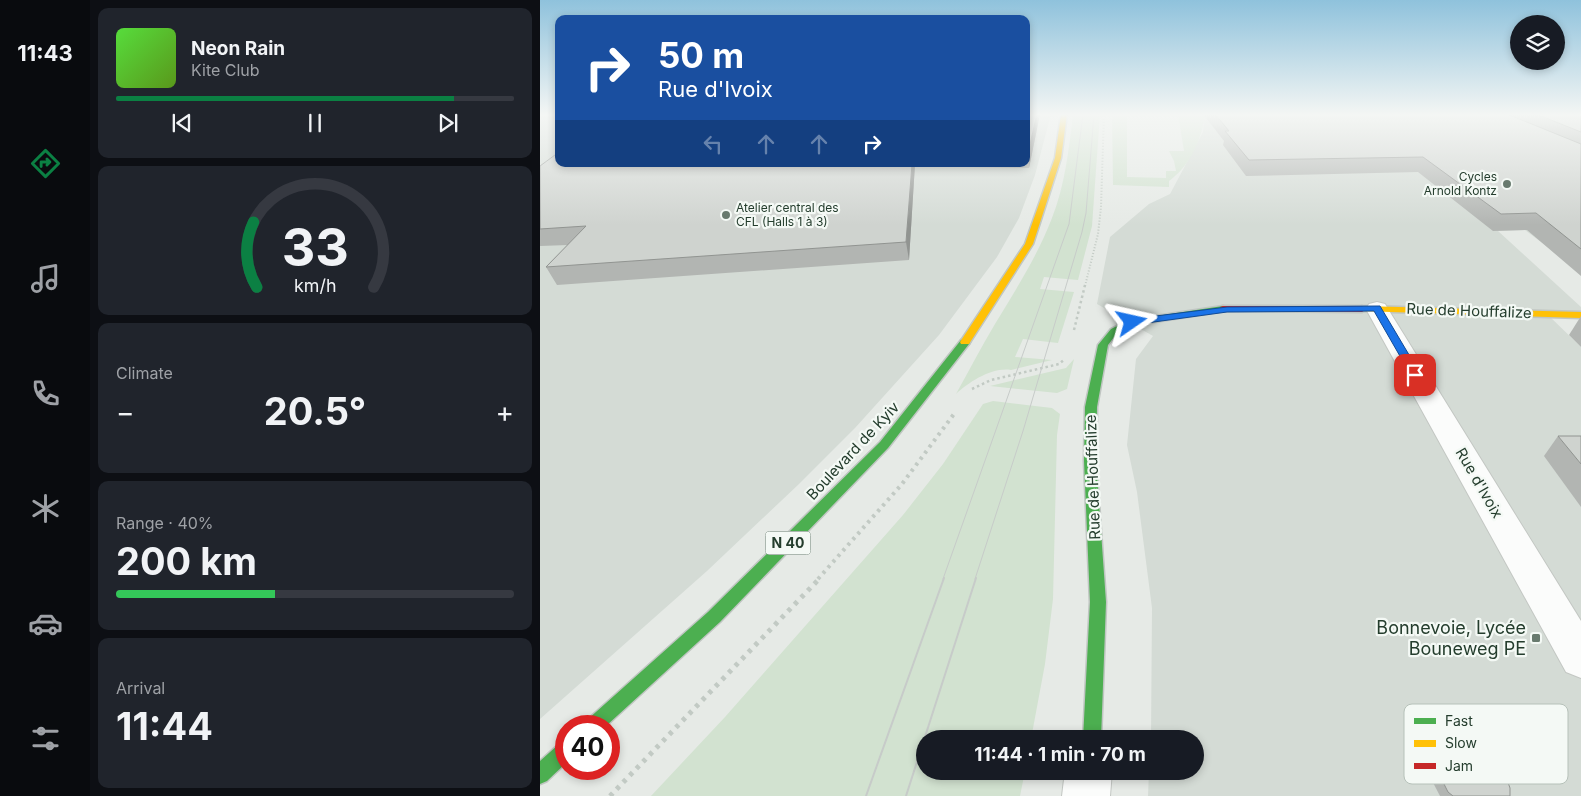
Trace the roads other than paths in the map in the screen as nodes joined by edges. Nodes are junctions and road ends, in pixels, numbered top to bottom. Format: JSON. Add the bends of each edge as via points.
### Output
{"nodes":[{"id":1,"x":1059,"y":151,"type":"edge"},
{"id":2,"x":1377,"y":308,"type":"junction"},
{"id":3,"x":1581,"y":315,"type":"edge"},
{"id":4,"x":1581,"y":658,"type":"edge"},
{"id":5,"x":605,"y":715,"type":"edge"},
{"id":6,"x":1092,"y":730,"type":"edge"},
{"id":7,"x":555,"y":760,"type":"edge"},
{"id":8,"x":540,"y":774,"type":"edge"},
{"id":9,"x":1088,"y":780,"type":"edge"},
{"id":10,"x":1086,"y":796,"type":"edge"}],
"edges":[{"from":1,"to":5,"type":"main road","name":"Boulevard de Kyiv","number":"N 40","via":[[1029,244],[965,343],[884,445],[714,617]]},
{"from":2,"to":3,"type":"main road","name":"Rue de Houffalize"},
{"from":2,"to":4,"type":"street","name":"Rue d'Ivoix"},
{"from":2,"to":6,"type":"main road","name":"Rue de Houffalize","via":[[1227,309],[1160,317],[1132,322],[1114,330],[1103,345],[1091,407],[1090,461],[1098,602]]},
{"from":7,"to":8,"type":"main road"},
{"from":9,"to":10,"type":"street"}]}
